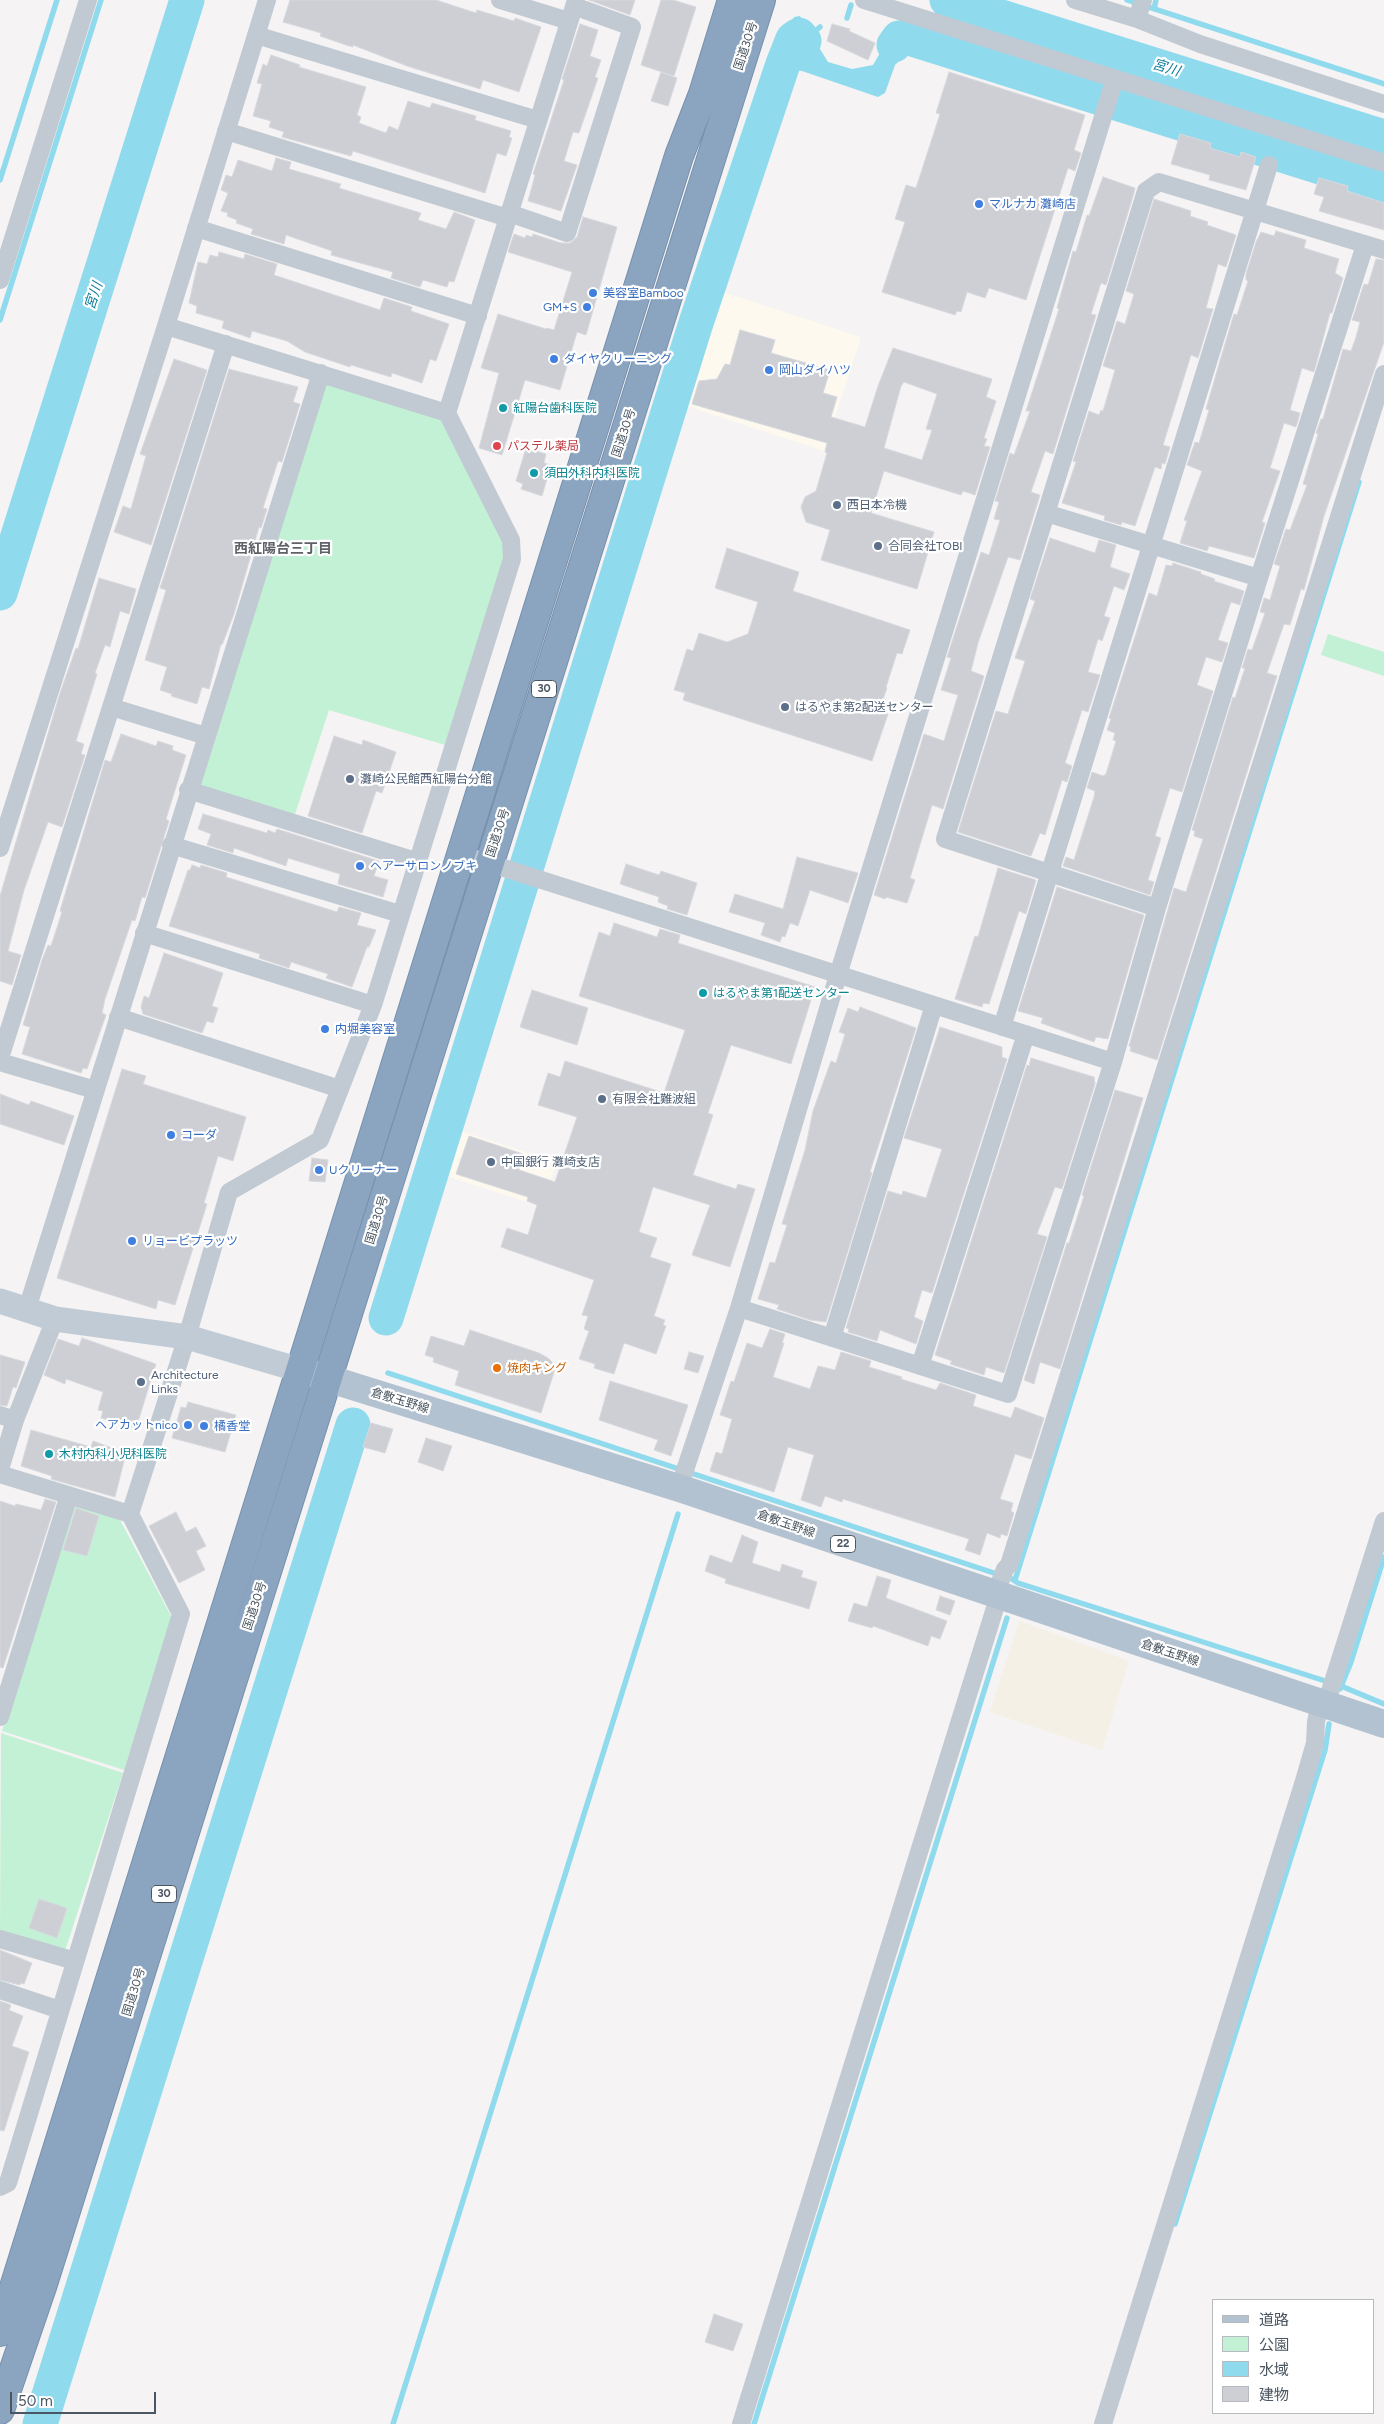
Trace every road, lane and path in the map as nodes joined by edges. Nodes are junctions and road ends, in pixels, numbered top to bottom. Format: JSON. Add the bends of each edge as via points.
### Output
{"nodes":[{"id":1,"x":88,"y":0,"type":"edge"},
{"id":2,"x":267,"y":0,"type":"edge"},
{"id":3,"x":500,"y":0,"type":"edge"},
{"id":4,"x":732,"y":0,"type":"edge"},
{"id":5,"x":761,"y":0,"type":"edge"},
{"id":6,"x":864,"y":0,"type":"edge"},
{"id":7,"x":1075,"y":0,"type":"edge"},
{"id":8,"x":573,"y":9,"type":"edge"},
{"id":9,"x":1140,"y":10,"type":"edge"},
{"id":10,"x":256,"y":35,"type":"junction"},
{"id":11,"x":1110,"y":94,"type":"junction"},
{"id":12,"x":1384,"y":104,"type":"edge"},
{"id":13,"x":538,"y":120,"type":"junction"},
{"id":14,"x":226,"y":131,"type":"junction"},
{"id":15,"x":1384,"y":164,"type":"edge"},
{"id":16,"x":1269,"y":166,"type":"dead end"},
{"id":17,"x":1255,"y":212,"type":"junction"},
{"id":18,"x":509,"y":215,"type":"junction"},
{"id":19,"x":196,"y":228,"type":"junction"},
{"id":20,"x":1365,"y":245,"type":"junction"},
{"id":21,"x":1384,"y":250,"type":"edge"},
{"id":22,"x":0,"y":280,"type":"edge"},
{"id":23,"x":478,"y":316,"type":"junction"},
{"id":24,"x":166,"y":326,"type":"junction"},
{"id":25,"x":226,"y":344,"type":"junction"},
{"id":26,"x":321,"y":374,"type":"junction"},
{"id":27,"x":1384,"y":374,"type":"edge"},
{"id":28,"x":447,"y":413,"type":"junction"},
{"id":29,"x":1046,"y":513,"type":"junction"},
{"id":30,"x":1152,"y":546,"type":"junction"},
{"id":31,"x":1259,"y":578,"type":"junction"},
{"id":32,"x":111,"y":707,"type":"junction"},
{"id":33,"x":206,"y":736,"type":"junction"},
{"id":34,"x":188,"y":790,"type":"junction"},
{"id":35,"x":171,"y":845,"type":"junction"},
{"id":36,"x":0,"y":848,"type":"edge"},
{"id":37,"x":460,"y":854,"type":"junction"},
{"id":38,"x":416,"y":861,"type":"junction"},
{"id":39,"x":489,"y":863,"type":"junction"},
{"id":40,"x":1050,"y":873,"type":"junction"},
{"id":41,"x":1156,"y":908,"type":"junction"},
{"id":42,"x":400,"y":914,"type":"junction"},
{"id":43,"x":144,"y":933,"type":"junction"},
{"id":44,"x":838,"y":975,"type":"junction"},
{"id":45,"x":373,"y":1005,"type":"junction"},
{"id":46,"x":934,"y":1005,"type":"junction"},
{"id":47,"x":118,"y":1017,"type":"junction"},
{"id":48,"x":1002,"y":1027,"type":"junction"},
{"id":49,"x":1026,"y":1034,"type":"junction"},
{"id":50,"x":0,"y":1058,"type":"edge"},
{"id":51,"x":0,"y":1062,"type":"edge"},
{"id":52,"x":1113,"y":1062,"type":"junction"},
{"id":53,"x":340,"y":1089,"type":"junction"},
{"id":54,"x":95,"y":1090,"type":"junction"},
{"id":55,"x":0,"y":1301,"type":"edge"},
{"id":56,"x":739,"y":1308,"type":"junction"},
{"id":57,"x":26,"y":1309,"type":"junction"},
{"id":58,"x":55,"y":1319,"type":"junction"},
{"id":59,"x":187,"y":1337,"type":"junction"},
{"id":60,"x":832,"y":1338,"type":"junction"},
{"id":61,"x":920,"y":1366,"type":"junction"},
{"id":62,"x":300,"y":1370,"type":"junction"},
{"id":63,"x":328,"y":1378,"type":"junction"},
{"id":64,"x":8,"y":1417,"type":"edge"},
{"id":65,"x":0,"y":1469,"type":"edge"},
{"id":66,"x":0,"y":1474,"type":"edge"},
{"id":67,"x":682,"y":1476,"type":"junction"},
{"id":68,"x":69,"y":1495,"type":"junction"},
{"id":69,"x":130,"y":1514,"type":"junction"},
{"id":70,"x":1384,"y":1521,"type":"edge"},
{"id":71,"x":1001,"y":1582,"type":"junction"},
{"id":72,"x":1328,"y":1693,"type":"junction"},
{"id":73,"x":0,"y":1717,"type":"edge"},
{"id":74,"x":1384,"y":1724,"type":"edge"},
{"id":75,"x":0,"y":1939,"type":"edge"},
{"id":76,"x":75,"y":1961,"type":"junction"},
{"id":77,"x":0,"y":1990,"type":"edge"},
{"id":78,"x":60,"y":2010,"type":"junction"},
{"id":79,"x":0,"y":2187,"type":"edge"},
{"id":80,"x":0,"y":2332,"type":"edge"},
{"id":81,"x":0,"y":2410,"type":"edge"},
{"id":82,"x":741,"y":2424,"type":"edge"},
{"id":83,"x":1103,"y":2424,"type":"edge"}],
"edges":[{"from":1,"to":22,"type":"street"},
{"from":2,"to":10,"type":"street"},
{"from":3,"to":8,"type":"street"},
{"from":4,"to":37,"type":"highway","name":"国道30号","number":"30","via":[[703,94],[679,156]]},
{"from":5,"to":39,"type":"highway","name":"国道30号","number":"30"},
{"from":6,"to":11,"type":"street"},
{"from":7,"to":9,"type":"street"},
{"from":8,"to":13,"type":"street"},
{"from":8,"to":18,"type":"street","via":[[632,27],[567,233]]},
{"from":9,"to":12,"type":"street","via":[[1200,44]]},
{"from":10,"to":13,"type":"street"},
{"from":10,"to":14,"type":"street"},
{"from":11,"to":15,"type":"street"},
{"from":11,"to":44,"type":"street"},
{"from":13,"to":18,"type":"street"},
{"from":14,"to":18,"type":"street"},
{"from":14,"to":19,"type":"street"},
{"from":16,"to":17,"type":"street"},
{"from":17,"to":20,"type":"street"},
{"from":17,"to":29,"type":"street","via":[[1159,182],[1146,191]]},
{"from":17,"to":30,"type":"street"},
{"from":18,"to":23,"type":"street"},
{"from":19,"to":23,"type":"street"},
{"from":19,"to":24,"type":"street"},
{"from":20,"to":21,"type":"street"},
{"from":20,"to":31,"type":"street"},
{"from":23,"to":28,"type":"street"},
{"from":24,"to":25,"type":"street"},
{"from":24,"to":36,"type":"street"},
{"from":25,"to":26,"type":"street"},
{"from":25,"to":32,"type":"street"},
{"from":26,"to":28,"type":"street"},
{"from":26,"to":33,"type":"street"},
{"from":27,"to":71,"type":"street"},
{"from":28,"to":38,"type":"street","via":[[513,549]]},
{"from":29,"to":30,"type":"street"},
{"from":29,"to":40,"type":"street","via":[[945,839]]},
{"from":30,"to":31,"type":"street"},
{"from":30,"to":40,"type":"street"},
{"from":31,"to":41,"type":"street"},
{"from":32,"to":33,"type":"street"},
{"from":32,"to":50,"type":"street"},
{"from":33,"to":34,"type":"street"},
{"from":34,"to":35,"type":"street"},
{"from":34,"to":38,"type":"street"},
{"from":35,"to":42,"type":"street"},
{"from":35,"to":43,"type":"street"},
{"from":37,"to":39,"type":"street"},
{"from":37,"to":62,"type":"highway","name":"国道30号","number":"30"},
{"from":38,"to":42,"type":"street"},
{"from":39,"to":44,"type":"street"},
{"from":39,"to":63,"type":"highway","name":"国道30号","number":"30"},
{"from":40,"to":41,"type":"street"},
{"from":40,"to":48,"type":"street"},
{"from":41,"to":52,"type":"street"},
{"from":42,"to":45,"type":"street"},
{"from":43,"to":45,"type":"street"},
{"from":43,"to":47,"type":"street"},
{"from":44,"to":46,"type":"street"},
{"from":44,"to":56,"type":"street"},
{"from":45,"to":53,"type":"street"},
{"from":46,"to":48,"type":"street"},
{"from":46,"to":60,"type":"street"},
{"from":47,"to":53,"type":"street"},
{"from":47,"to":54,"type":"street"},
{"from":48,"to":49,"type":"street"},
{"from":49,"to":52,"type":"street"},
{"from":49,"to":61,"type":"street"},
{"from":51,"to":54,"type":"street"},
{"from":52,"to":61,"type":"street","via":[[1008,1394]]},
{"from":53,"to":59,"type":"street","via":[[320,1140],[230,1192]]},
{"from":54,"to":57,"type":"street"},
{"from":55,"to":57,"type":"street"},
{"from":56,"to":60,"type":"street"},
{"from":56,"to":67,"type":"street"},
{"from":57,"to":58,"type":"street"},
{"from":58,"to":59,"type":"street"},
{"from":58,"to":64,"type":"street"},
{"from":59,"to":62,"type":"street"},
{"from":59,"to":69,"type":"street"},
{"from":60,"to":61,"type":"street"},
{"from":62,"to":63,"type":"main road","name":"倉敷玉野線","number":"22"},
{"from":62,"to":80,"type":"highway","name":"国道30号","number":"30"},
{"from":63,"to":67,"type":"main road","name":"倉敷玉野線","number":"22"},
{"from":63,"to":81,"type":"highway","name":"国道30号","number":"30","via":[[42,2287]]},
{"from":64,"to":65,"type":"street"},
{"from":66,"to":68,"type":"street"},
{"from":67,"to":71,"type":"main road","name":"倉敷玉野線","number":"22"},
{"from":68,"to":69,"type":"street"},
{"from":68,"to":73,"type":"street"},
{"from":69,"to":76,"type":"street","via":[[181,1614]]},
{"from":70,"to":72,"type":"street"},
{"from":71,"to":72,"type":"main road","name":"倉敷玉野線","number":"22"},
{"from":71,"to":82,"type":"street"},
{"from":72,"to":74,"type":"main road","name":"倉敷玉野線","number":"22"},
{"from":72,"to":83,"type":"street","via":[[1316,1722],[1315,1743],[1304,1781]]},
{"from":75,"to":76,"type":"street"},
{"from":76,"to":78,"type":"street"},
{"from":77,"to":78,"type":"street"},
{"from":78,"to":79,"type":"street","via":[[8,2183]]}]}
